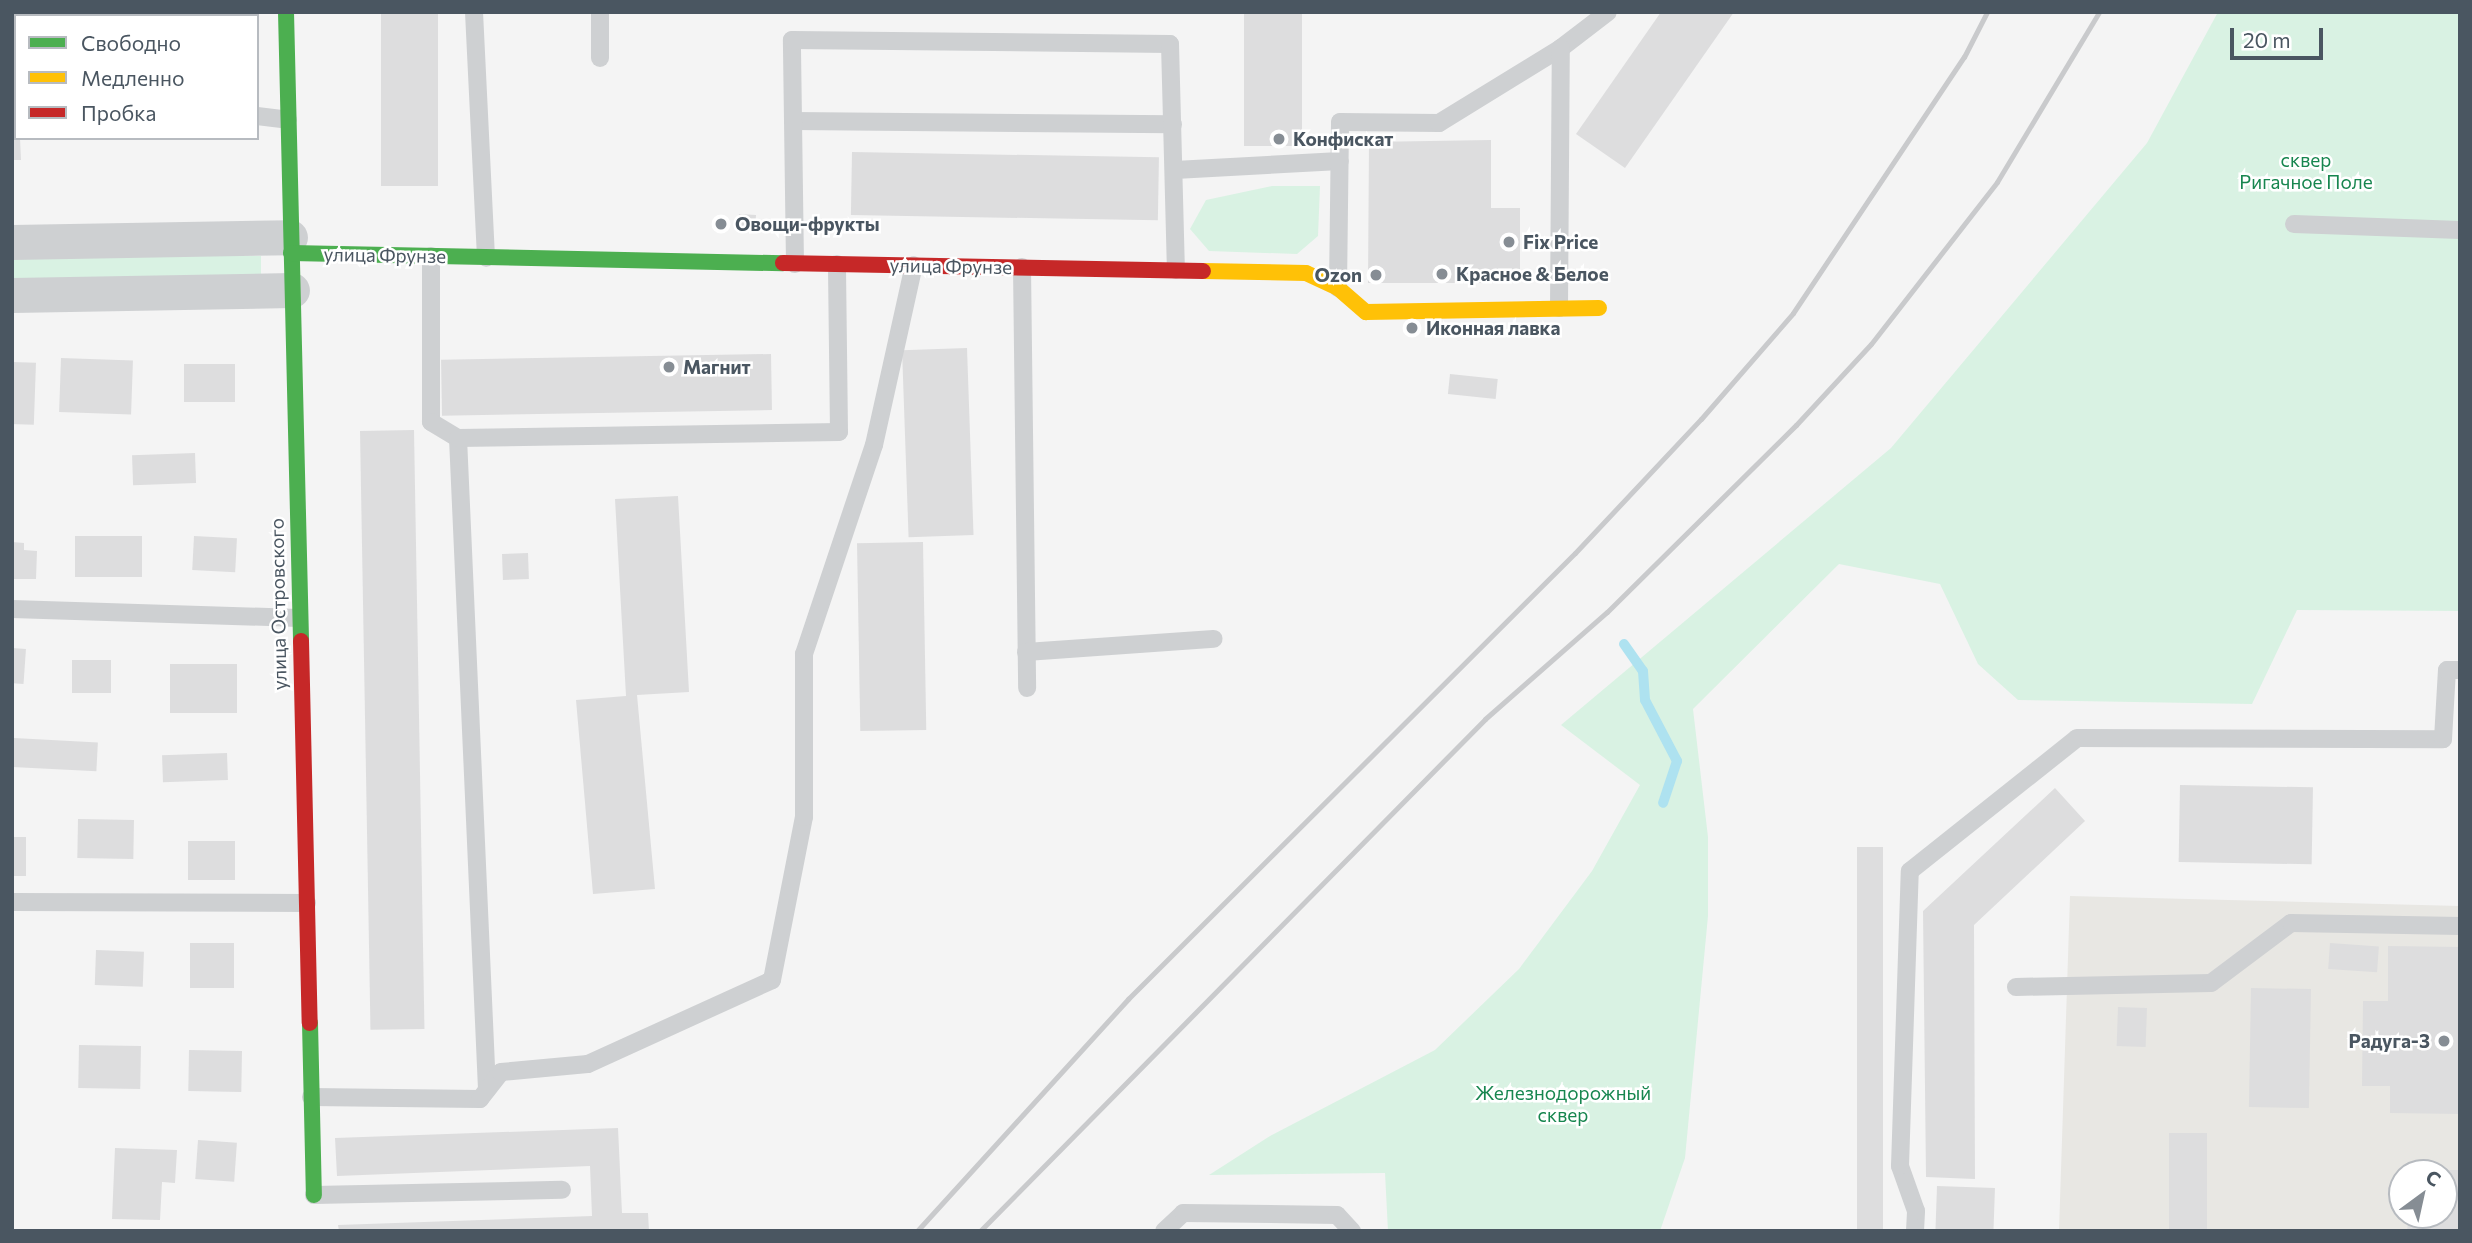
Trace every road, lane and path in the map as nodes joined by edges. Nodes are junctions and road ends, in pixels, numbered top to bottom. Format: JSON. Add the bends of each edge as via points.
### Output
{"nodes":[{"id":1,"x":286,"y":12,"type":"edge"},
{"id":2,"x":474,"y":12,"type":"edge"},
{"id":3,"x":600,"y":12,"type":"edge"},
{"id":4,"x":1608,"y":12,"type":"edge"},
{"id":5,"x":1561,"y":48,"type":"junction"},
{"id":6,"x":600,"y":58,"type":"dead end"},
{"id":7,"x":259,"y":116,"type":"edge"},
{"id":8,"x":288,"y":120,"type":"junction"},
{"id":9,"x":793,"y":121,"type":"junction"},
{"id":10,"x":1173,"y":124,"type":"junction"},
{"id":11,"x":1340,"y":161,"type":"junction"},
{"id":12,"x":1175,"y":170,"type":"junction"},
{"id":13,"x":2294,"y":224,"type":"dead end"},
{"id":14,"x":2460,"y":230,"type":"edge"},
{"id":15,"x":12,"y":242,"type":"edge"},
{"id":16,"x":290,"y":245,"type":"junction"},
{"id":17,"x":431,"y":256,"type":"junction"},
{"id":18,"x":486,"y":258,"type":"junction"},
{"id":19,"x":795,"y":264,"type":"junction"},
{"id":20,"x":837,"y":264,"type":"junction"},
{"id":21,"x":914,"y":265,"type":"junction"},
{"id":22,"x":1022,"y":267,"type":"junction"},
{"id":23,"x":1176,"y":270,"type":"junction"},
{"id":24,"x":1338,"y":288,"type":"junction"},
{"id":25,"x":292,"y":290,"type":"junction"},
{"id":26,"x":12,"y":295,"type":"edge"},
{"id":27,"x":1599,"y":307,"type":"dead end"},
{"id":28,"x":1559,"y":308,"type":"junction"},
{"id":29,"x":458,"y":438,"type":"junction"},
{"id":30,"x":12,"y":609,"type":"edge"},
{"id":31,"x":299,"y":618,"type":"junction"},
{"id":32,"x":1214,"y":639,"type":"dead end"},
{"id":33,"x":1026,"y":652,"type":"junction"},
{"id":34,"x":2460,"y":670,"type":"edge"},
{"id":35,"x":1027,"y":688,"type":"dead end"},
{"id":36,"x":12,"y":902,"type":"edge"},
{"id":37,"x":306,"y":903,"type":"junction"},
{"id":38,"x":2460,"y":926,"type":"edge"},
{"id":39,"x":2016,"y":987,"type":"dead end"},
{"id":40,"x":487,"y":1089,"type":"junction"},
{"id":41,"x":311,"y":1097,"type":"junction"},
{"id":42,"x":562,"y":1190,"type":"dead end"},
{"id":43,"x":314,"y":1195,"type":"joint"},
{"id":44,"x":1164,"y":1231,"type":"edge"},
{"id":45,"x":1352,"y":1231,"type":"edge"},
{"id":46,"x":1915,"y":1231,"type":"edge"}],
"edges":[{"from":1,"to":8,"type":"street","name":"улица Островского"},
{"from":2,"to":18,"type":"lane"},
{"from":3,"to":6,"type":"lane"},
{"from":4,"to":5,"type":"lane"},
{"from":5,"to":11,"type":"lane","via":[[1439,123],[1340,122]]},
{"from":5,"to":28,"type":"lane"},
{"from":7,"to":8,"type":"lane"},
{"from":8,"to":16,"type":"street","name":"улица Островского"},
{"from":9,"to":10,"type":"lane"},
{"from":9,"to":10,"type":"lane","via":[[792,40],[1170,44]]},
{"from":9,"to":19,"type":"lane"},
{"from":10,"to":12,"type":"lane"},
{"from":11,"to":12,"type":"lane"},
{"from":11,"to":24,"type":"lane"},
{"from":12,"to":23,"type":"lane"},
{"from":13,"to":14,"type":"lane"},
{"from":15,"to":16,"type":"street","name":"улица Фрунзе"},
{"from":16,"to":17,"type":"street","name":"улица Фрунзе"},
{"from":16,"to":25,"type":"street","name":"улица Островского"},
{"from":17,"to":18,"type":"street","name":"улица Фрунзе"},
{"from":17,"to":29,"type":"lane","via":[[431,422]]},
{"from":18,"to":19,"type":"street","name":"улица Фрунзе"},
{"from":19,"to":20,"type":"street","name":"улица Фрунзе"},
{"from":20,"to":21,"type":"street","name":"улица Фрунзе"},
{"from":20,"to":29,"type":"lane","via":[[839,432]]},
{"from":21,"to":22,"type":"street","name":"улица Фрунзе"},
{"from":21,"to":40,"type":"lane","via":[[874,445],[804,654],[804,817],[772,980],[588,1064],[501,1072]]},
{"from":22,"to":23,"type":"street","name":"улица Фрунзе"},
{"from":22,"to":33,"type":"lane"},
{"from":23,"to":24,"type":"street","name":"улица Фрунзе","via":[[1306,272]]},
{"from":24,"to":28,"type":"street","name":"улица Фрунзе","via":[[1366,313]]},
{"from":25,"to":26,"type":"street"},
{"from":25,"to":31,"type":"street","name":"улица Островского"},
{"from":27,"to":28,"type":"street","name":"улица Фрунзе"},
{"from":29,"to":40,"type":"lane"},
{"from":30,"to":31,"type":"lane"},
{"from":31,"to":37,"type":"street","name":"улица Островского"},
{"from":32,"to":33,"type":"lane"},
{"from":33,"to":35,"type":"lane"},
{"from":34,"to":46,"type":"lane","via":[[2447,670],[2444,739],[2077,738],[1910,871],[1900,1166],[1916,1211]]},
{"from":36,"to":37,"type":"lane"},
{"from":37,"to":41,"type":"street","name":"улица Островского"},
{"from":38,"to":39,"type":"lane","via":[[2291,923],[2211,983]]},
{"from":40,"to":41,"type":"lane","via":[[480,1099]]},
{"from":41,"to":43,"type":"street","name":"улица Островского"},
{"from":42,"to":43,"type":"lane"},
{"from":44,"to":45,"type":"lane","via":[[1183,1213],[1337,1215]]}]}
